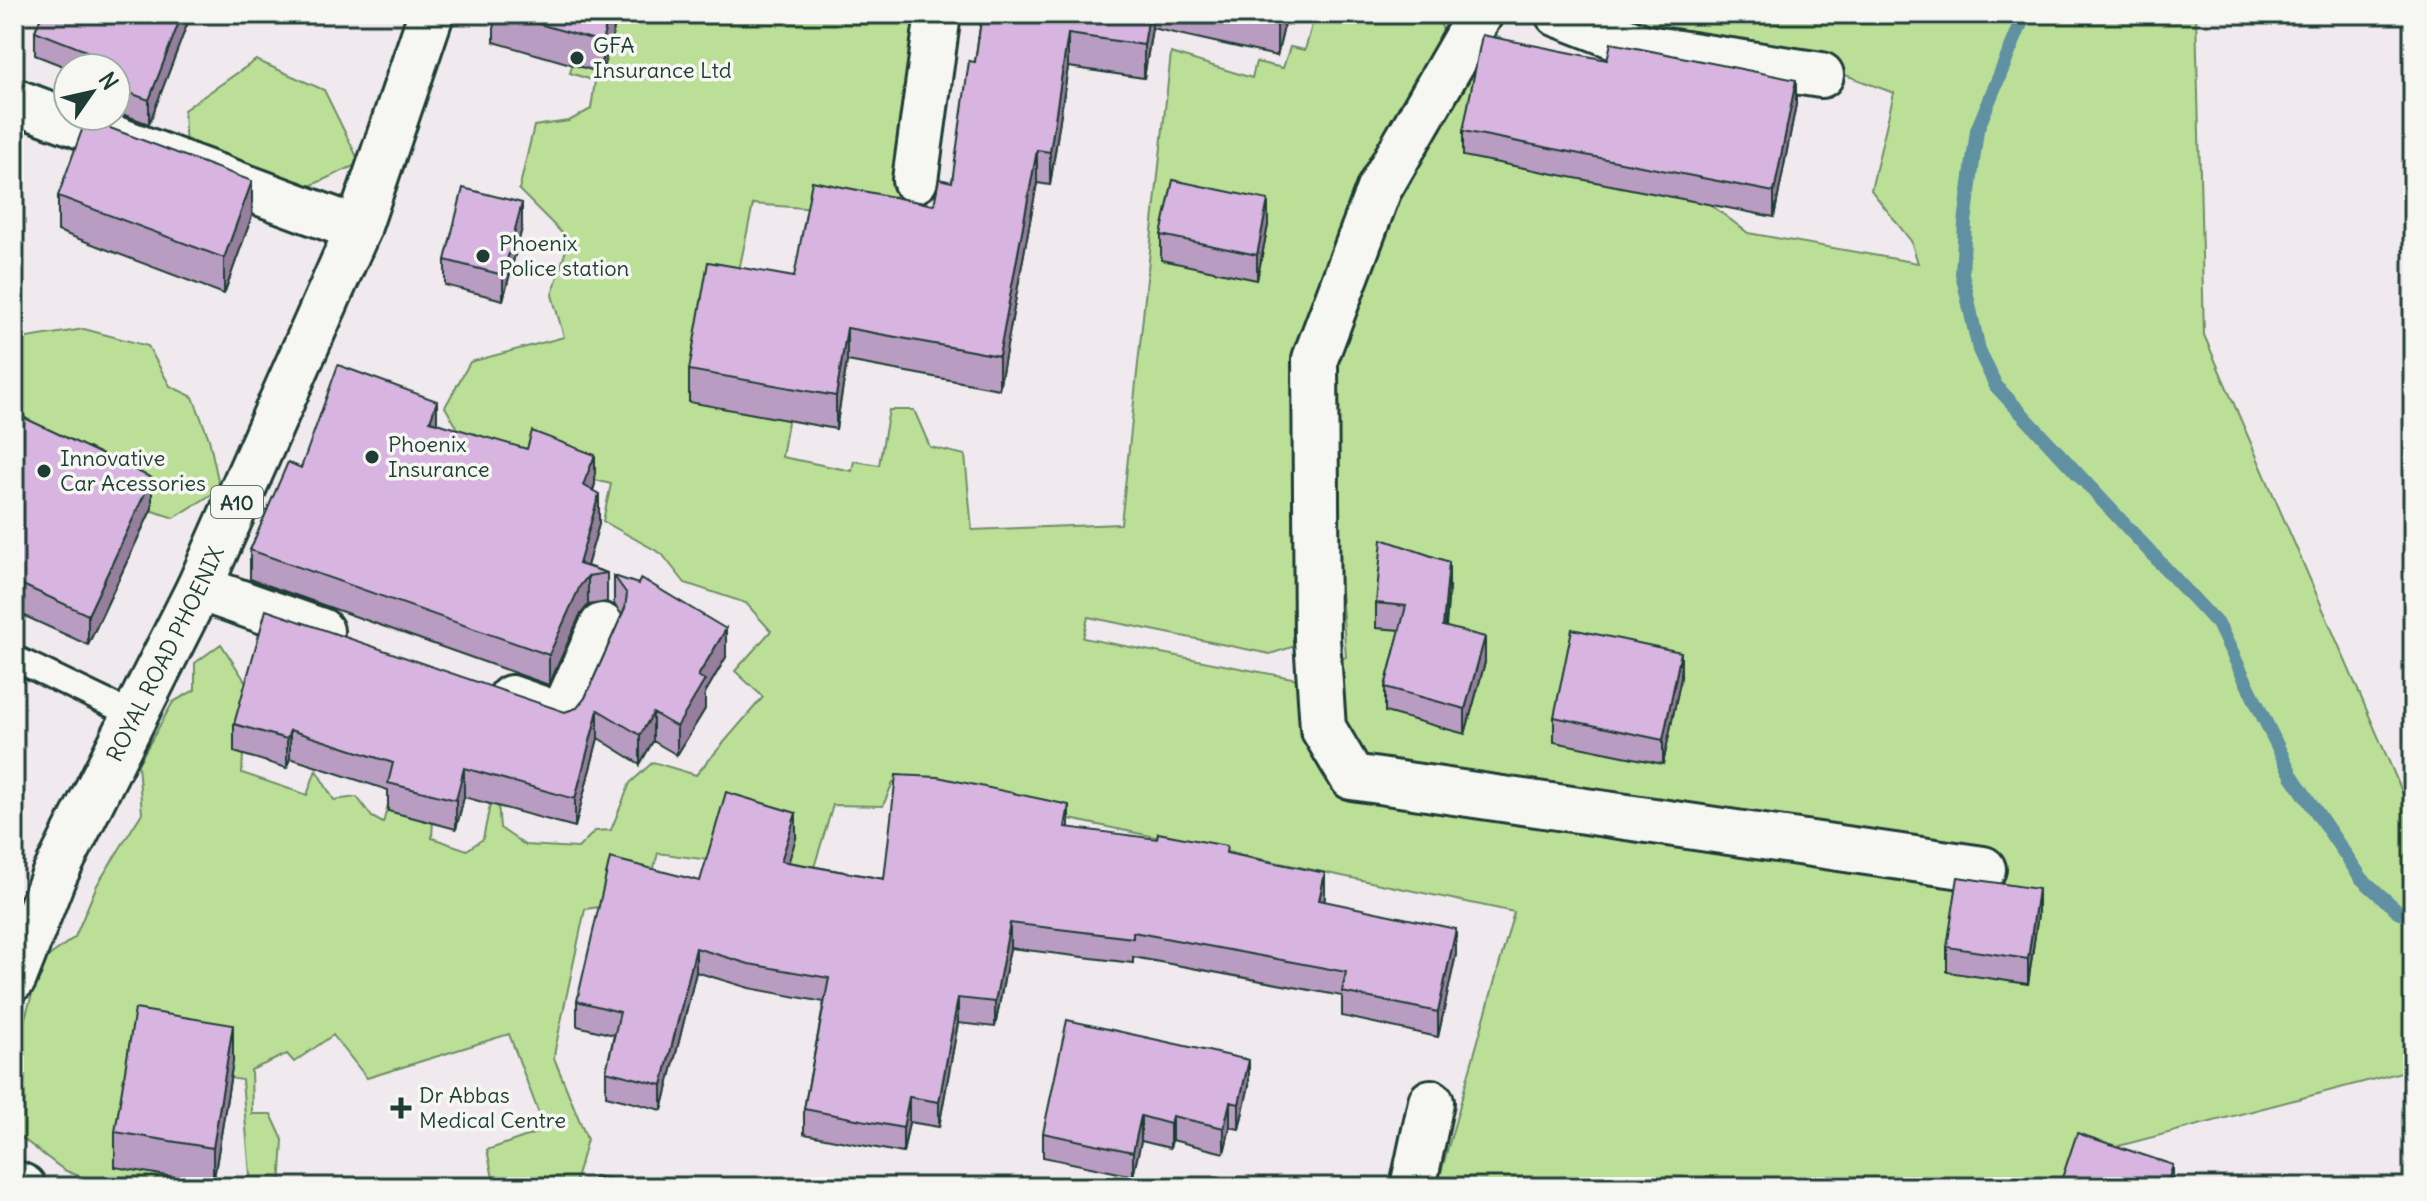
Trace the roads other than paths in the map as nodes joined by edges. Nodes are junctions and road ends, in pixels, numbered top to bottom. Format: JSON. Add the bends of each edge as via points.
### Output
{"nodes":[{"id":1,"x":431,"y":14,"type":"edge"},
{"id":2,"x":938,"y":14,"type":"edge"},
{"id":3,"x":1480,"y":14,"type":"edge"},
{"id":4,"x":1558,"y":14,"type":"edge"},
{"id":5,"x":1821,"y":75,"type":"dead end"},
{"id":6,"x":14,"y":101,"type":"edge"},
{"id":7,"x":915,"y":180,"type":"dead end"},
{"id":8,"x":358,"y":229,"type":"junction"},
{"id":9,"x":199,"y":588,"type":"junction"},
{"id":10,"x":602,"y":626,"type":"dead end"},
{"id":11,"x":359,"y":644,"type":"edge"},
{"id":12,"x":14,"y":658,"type":"edge"},
{"id":13,"x":475,"y":685,"type":"edge"},
{"id":14,"x":135,"y":716,"type":"junction"},
{"id":15,"x":1983,"y":869,"type":"dead end"},
{"id":16,"x":14,"y":978,"type":"edge"},
{"id":17,"x":1431,"y":1102,"type":"dead end"},
{"id":18,"x":14,"y":1183,"type":"edge"},
{"id":19,"x":23,"y":1187,"type":"edge"},
{"id":20,"x":1413,"y":1187,"type":"edge"}],
"edges":[{"from":1,"to":8,"type":"street","name":"ROYAL ROAD PHOENIX","number":"A10"},
{"from":2,"to":7,"type":"street"},
{"from":3,"to":15,"type":"street","via":[[1379,189],[1315,359],[1317,639],[1323,728],[1352,777]]},
{"from":4,"to":5,"type":"street","via":[[1646,48]]},
{"from":6,"to":8,"type":"street"},
{"from":8,"to":9,"type":"street","name":"ROYAL ROAD PHOENIX","number":"A10"},
{"from":9,"to":11,"type":"street"},
{"from":9,"to":14,"type":"street","name":"ROYAL ROAD PHOENIX","number":"A10"},
{"from":10,"to":13,"type":"street","via":[[562,716]]},
{"from":12,"to":14,"type":"lane"},
{"from":14,"to":16,"type":"street","name":"ROYAL ROAD PHOENIX","number":"A10","via":[[53,878]]},
{"from":17,"to":20,"type":"street"},
{"from":18,"to":19,"type":"street"}]}
